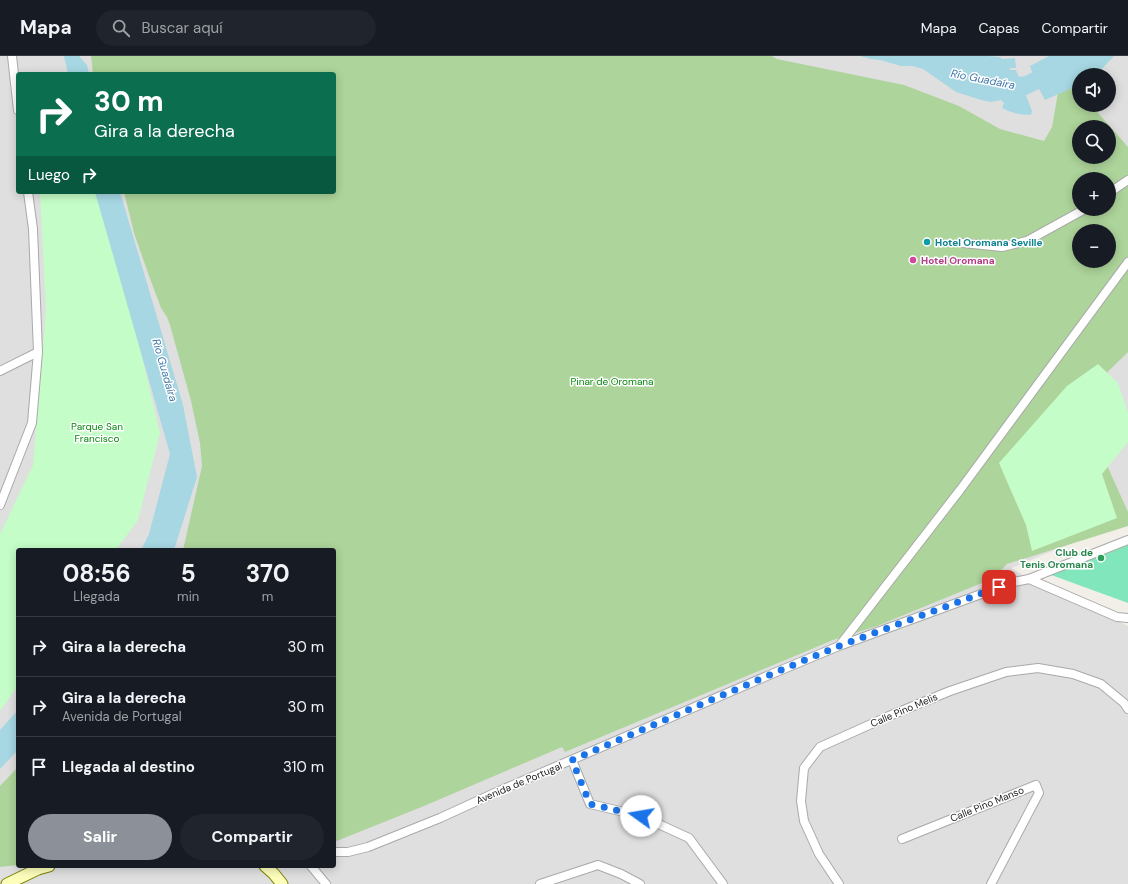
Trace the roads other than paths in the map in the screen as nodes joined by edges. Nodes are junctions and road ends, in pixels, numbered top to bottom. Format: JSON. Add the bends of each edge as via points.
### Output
{"nodes":[{"id":1,"x":12,"y":56,"type":"edge"},
{"id":2,"x":16,"y":92,"type":"edge"},
{"id":3,"x":1128,"y":180,"type":"edge"},
{"id":4,"x":1116,"y":188,"type":"edge"},
{"id":5,"x":28,"y":194,"type":"edge"},
{"id":6,"x":1072,"y":216,"type":"edge"},
{"id":7,"x":963,"y":243,"type":"dead end"},
{"id":8,"x":1128,"y":262,"type":"edge"},
{"id":9,"x":38,"y":352,"type":"junction"},
{"id":10,"x":0,"y":371,"type":"edge"},
{"id":11,"x":0,"y":505,"type":"edge"},
{"id":12,"x":1128,"y":540,"type":"edge"},
{"id":13,"x":1029,"y":579,"type":"junction"},
{"id":14,"x":1128,"y":618,"type":"edge"},
{"id":15,"x":839,"y":646,"type":"junction"},
{"id":16,"x":1128,"y":709,"type":"edge"},
{"id":17,"x":572,"y":760,"type":"junction"},
{"id":18,"x":902,"y":839,"type":"dead end"},
{"id":19,"x":336,"y":852,"type":"edge"},
{"id":20,"x":42,"y":868,"type":"edge"},
{"id":21,"x":267,"y":868,"type":"edge"},
{"id":22,"x":313,"y":868,"type":"edge"},
{"id":23,"x":6,"y":884,"type":"edge"},
{"id":24,"x":282,"y":884,"type":"edge"},
{"id":25,"x":326,"y":884,"type":"edge"},
{"id":26,"x":540,"y":884,"type":"edge"},
{"id":27,"x":640,"y":884,"type":"edge"},
{"id":28,"x":723,"y":884,"type":"edge"},
{"id":29,"x":839,"y":884,"type":"edge"},
{"id":30,"x":991,"y":884,"type":"edge"}],
"edges":[{"from":1,"to":2,"type":"street"},
{"from":3,"to":4,"type":"street"},
{"from":5,"to":9,"type":"street","via":[[33,229]]},
{"from":6,"to":7,"type":"street","via":[[1027,241],[1002,247]]},
{"from":8,"to":15,"type":"street","via":[[960,490]]},
{"from":9,"to":10,"type":"street"},
{"from":9,"to":11,"type":"street","via":[[32,423]]},
{"from":12,"to":13,"type":"street","name":"Avenida de Portugal"},
{"from":13,"to":14,"type":"street","via":[[1117,617]]},
{"from":13,"to":15,"type":"street","name":"Avenida de Portugal","via":[[1014,582]]},
{"from":15,"to":17,"type":"street","name":"Avenida de Portugal"},
{"from":16,"to":29,"type":"street","name":"Calle Pino Melis","via":[[1101,684],[1073,674],[1038,668],[1006,672],[950,691],[820,747],[804,768],[801,801],[804,821],[819,854]]},
{"from":17,"to":19,"type":"street","name":"Avenida de Portugal","via":[[368,848]]},
{"from":17,"to":28,"type":"street","via":[[590,804],[641,816],[688,838]]},
{"from":18,"to":30,"type":"street","name":"Calle Pino Manso","via":[[1036,785],[1040,793]]},
{"from":20,"to":23,"type":"street"},
{"from":21,"to":24,"type":"street"},
{"from":22,"to":25,"type":"street"},
{"from":26,"to":27,"type":"street","via":[[598,866],[622,874]]}]}
